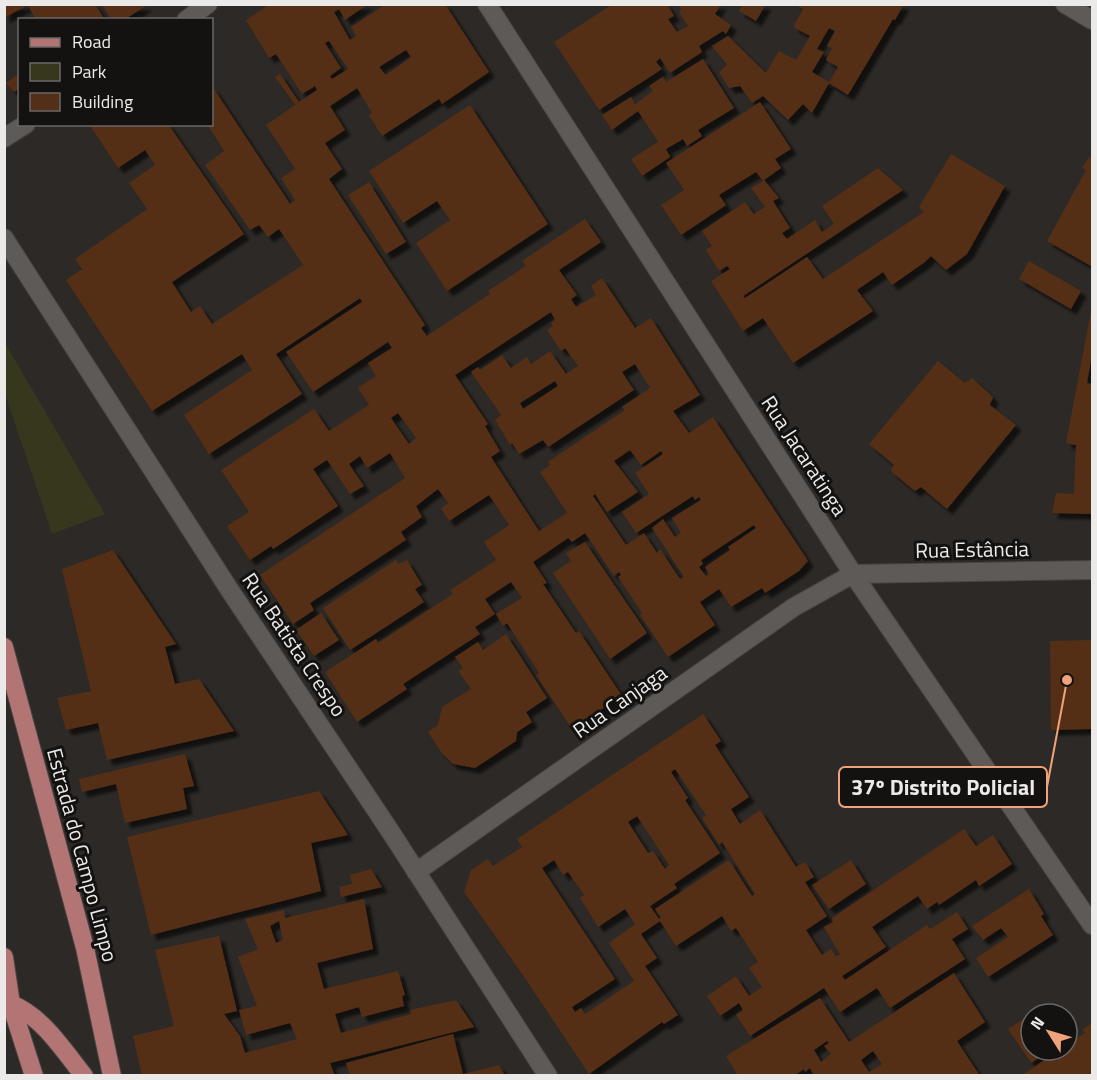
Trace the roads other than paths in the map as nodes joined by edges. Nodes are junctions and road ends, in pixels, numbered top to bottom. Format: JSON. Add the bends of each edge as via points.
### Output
{"nodes":[{"id":1,"x":208,"y":4,"type":"edge"},
{"id":2,"x":486,"y":4,"type":"edge"},
{"id":3,"x":1065,"y":4,"type":"edge"},
{"id":4,"x":189,"y":18,"type":"edge"},
{"id":5,"x":1092,"y":20,"type":"edge"},
{"id":6,"x":23,"y":126,"type":"edge"},
{"id":7,"x":4,"y":138,"type":"edge"},
{"id":8,"x":4,"y":238,"type":"edge"},
{"id":9,"x":1092,"y":570,"type":"edge"},
{"id":10,"x":853,"y":574,"type":"junction"},
{"id":11,"x":4,"y":647,"type":"edge"},
{"id":12,"x":416,"y":872,"type":"junction"},
{"id":13,"x":1092,"y":925,"type":"edge"},
{"id":14,"x":4,"y":957,"type":"edge"},
{"id":15,"x":11,"y":1004,"type":"junction"},
{"id":16,"x":34,"y":1076,"type":"edge"},
{"id":17,"x":84,"y":1076,"type":"edge"},
{"id":18,"x":112,"y":1076,"type":"edge"},
{"id":19,"x":548,"y":1076,"type":"edge"}],
"edges":[{"from":1,"to":4,"type":"street"},
{"from":2,"to":10,"type":"street","name":"Rua Jacaratinga"},
{"from":3,"to":5,"type":"street"},
{"from":6,"to":7,"type":"street"},
{"from":8,"to":12,"type":"street","name":"Rua Batista Crespo"},
{"from":9,"to":10,"type":"street","name":"Rua Estância"},
{"from":10,"to":12,"type":"street","name":"Rua Canjaga","via":[[794,607]]},
{"from":10,"to":13,"type":"street","name":"Rua Jacaratinga"},
{"from":11,"to":18,"type":"main road","name":"Estrada do Campo Limpo","via":[[85,948]]},
{"from":12,"to":19,"type":"street","name":"Rua Batista Crespo"},
{"from":14,"to":15,"type":"main road"},
{"from":15,"to":16,"type":"main road"},
{"from":15,"to":17,"type":"main road","via":[[45,1029]]}]}
